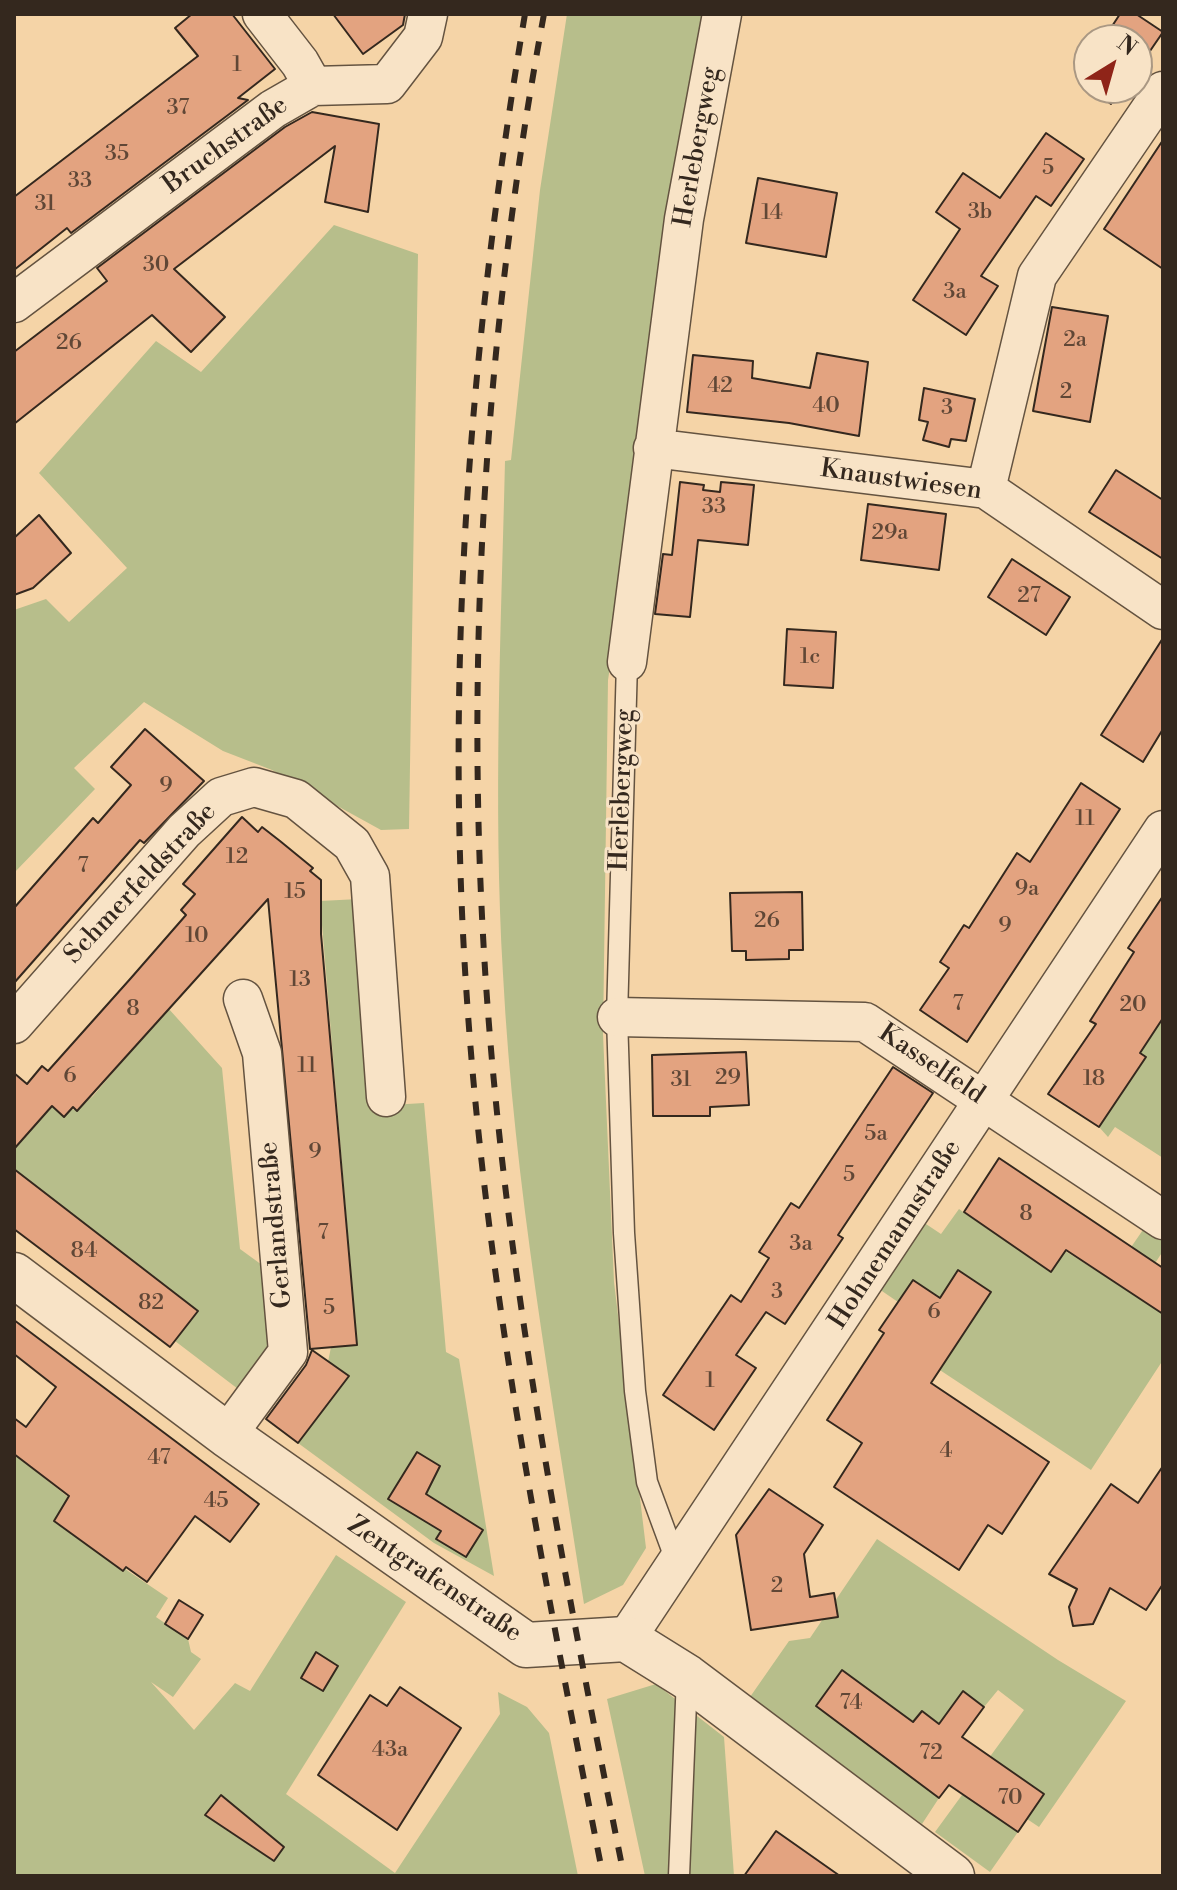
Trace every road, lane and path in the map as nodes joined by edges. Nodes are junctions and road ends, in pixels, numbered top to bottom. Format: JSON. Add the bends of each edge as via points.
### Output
{"nodes":[{"id":1,"x":262,"y":14,"type":"edge"},
{"id":2,"x":428,"y":14,"type":"edge"},
{"id":3,"x":722,"y":14,"type":"edge"},
{"id":4,"x":313,"y":86,"type":"junction"},
{"id":5,"x":1163,"y":91,"type":"edge"},
{"id":6,"x":14,"y":303,"type":"edge"},
{"id":7,"x":653,"y":448,"type":"junction"},
{"id":8,"x":986,"y":489,"type":"junction"},
{"id":9,"x":1163,"y":610,"type":"edge"},
{"id":10,"x":627,"y":662,"type":"joint"},
{"id":11,"x":1163,"y":830,"type":"edge"},
{"id":12,"x":243,"y":999,"type":"dead end"},
{"id":13,"x":617,"y":1017,"type":"junction"},
{"id":14,"x":14,"y":1024,"type":"edge"},
{"id":15,"x":386,"y":1097,"type":"dead end"},
{"id":16,"x":985,"y":1101,"type":"junction"},
{"id":17,"x":1163,"y":1220,"type":"edge"},
{"id":18,"x":14,"y":1275,"type":"edge"},
{"id":19,"x":227,"y":1435,"type":"junction"},
{"id":20,"x":678,"y":1566,"type":"junction"},
{"id":21,"x":626,"y":1639,"type":"junction"},
{"id":22,"x":687,"y":1677,"type":"junction"},
{"id":23,"x":679,"y":1876,"type":"edge"},
{"id":24,"x":952,"y":1876,"type":"edge"}],
"edges":[{"from":1,"to":4,"type":"street"},
{"from":2,"to":4,"type":"street","name":"Bruchstraße","via":[[423,37],[387,84]]},
{"from":3,"to":7,"type":"street","name":"Herlebergweg","via":[[684,219]]},
{"from":4,"to":6,"type":"street","name":"Bruchstraße","via":[[273,109]]},
{"from":5,"to":8,"type":"street","via":[[1037,276]]},
{"from":7,"to":8,"type":"street","name":"Knaustwiesen"},
{"from":7,"to":10,"type":"street","name":"Herlebergweg"},
{"from":8,"to":9,"type":"street","name":"Knaustwiesen"},
{"from":10,"to":13,"type":"lane","name":"Herlebergweg"},
{"from":11,"to":16,"type":"street","name":"Hohnemannstraße"},
{"from":12,"to":19,"type":"street","name":"Gerlandstraße","via":[[262,1053],[288,1352]]},
{"from":13,"to":16,"type":"street","name":"Kasselfeld","via":[[865,1022]]},
{"from":13,"to":20,"type":"lane","name":"Herlebergweg","via":[[635,1391],[647,1482]]},
{"from":14,"to":15,"type":"street","name":"Schmerfeldstraße","via":[[184,831],[221,797],[254,787],[296,799],[352,844],[370,876]]},
{"from":16,"to":17,"type":"street","name":"Kasselfeld"},
{"from":16,"to":20,"type":"street","name":"Hohnemannstraße"},
{"from":18,"to":19,"type":"street","name":"Zentgrafenstraße"},
{"from":19,"to":21,"type":"street","name":"Zentgrafenstraße","via":[[526,1645]]},
{"from":20,"to":21,"type":"street","name":"Hohnemannstraße"},
{"from":21,"to":22,"type":"street"},
{"from":22,"to":23,"type":"lane"},
{"from":22,"to":24,"type":"street"}]}
